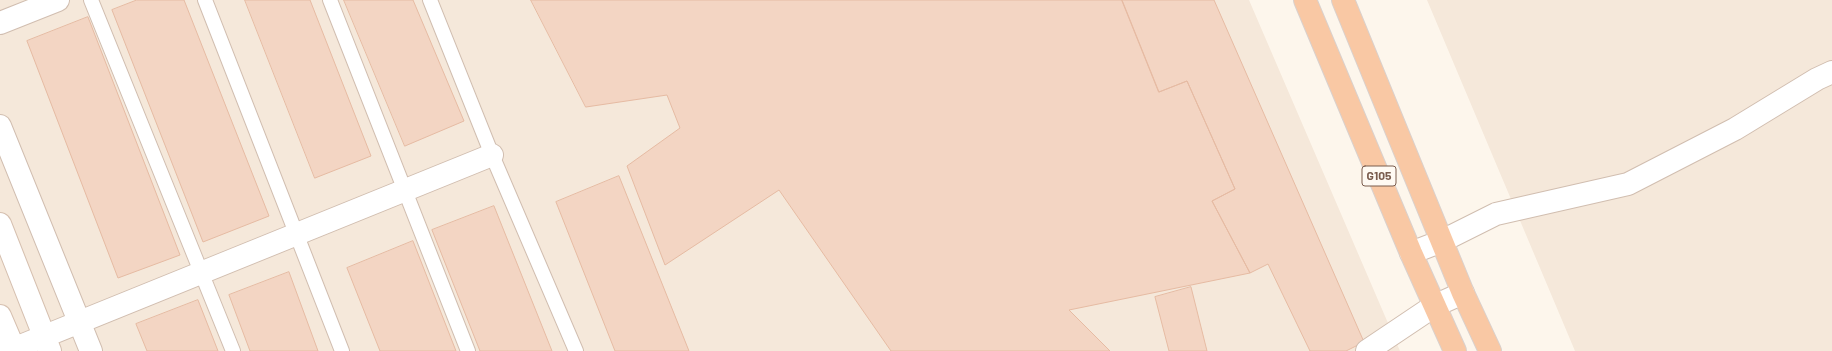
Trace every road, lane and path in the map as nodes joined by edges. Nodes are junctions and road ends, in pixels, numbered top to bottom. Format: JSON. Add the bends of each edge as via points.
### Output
{"nodes":[{"id":1,"x":58,"y":0,"type":"edge"},
{"id":2,"x":91,"y":0,"type":"edge"},
{"id":3,"x":205,"y":0,"type":"edge"},
{"id":4,"x":330,"y":0,"type":"edge"},
{"id":5,"x":430,"y":0,"type":"edge"},
{"id":6,"x":1305,"y":0,"type":"edge"},
{"id":7,"x":1343,"y":0,"type":"edge"},
{"id":8,"x":0,"y":23,"type":"edge"},
{"id":9,"x":1832,"y":72,"type":"edge"},
{"id":10,"x":0,"y":126,"type":"edge"},
{"id":11,"x":492,"y":155,"type":"junction"},
{"id":12,"x":404,"y":190,"type":"junction"},
{"id":13,"x":0,"y":224,"type":"edge"},
{"id":14,"x":296,"y":234,"type":"junction"},
{"id":15,"x":1442,"y":241,"type":"junction"},
{"id":16,"x":1411,"y":253,"type":"junction"},
{"id":17,"x":202,"y":273,"type":"junction"},
{"id":18,"x":1463,"y":293,"type":"junction"},
{"id":19,"x":1434,"y":306,"type":"junction"},
{"id":20,"x":0,"y":316,"type":"edge"},
{"id":21,"x":78,"y":323,"type":"junction"},
{"id":22,"x":47,"y":344,"type":"edge"},
{"id":23,"x":12,"y":350,"type":"edge"},
{"id":24,"x":91,"y":351,"type":"edge"},
{"id":25,"x":234,"y":351,"type":"edge"},
{"id":26,"x":342,"y":351,"type":"edge"},
{"id":27,"x":468,"y":351,"type":"edge"},
{"id":28,"x":576,"y":351,"type":"edge"},
{"id":29,"x":1367,"y":351,"type":"edge"},
{"id":30,"x":1455,"y":351,"type":"edge"},
{"id":31,"x":1490,"y":351,"type":"edge"}],
"edges":[{"from":1,"to":8,"type":"street"},
{"from":2,"to":17,"type":"lane"},
{"from":3,"to":14,"type":"lane"},
{"from":4,"to":12,"type":"lane"},
{"from":5,"to":11,"type":"lane"},
{"from":6,"to":16,"type":"highway","number":"G105"},
{"from":7,"to":15,"type":"highway","number":"G105"},
{"from":9,"to":15,"type":"street","via":[[1735,129],[1628,184],[1496,214]]},
{"from":10,"to":21,"type":"street"},
{"from":11,"to":12,"type":"street"},
{"from":11,"to":28,"type":"lane"},
{"from":12,"to":14,"type":"street"},
{"from":12,"to":27,"type":"lane"},
{"from":13,"to":22,"type":"street"},
{"from":14,"to":17,"type":"street"},
{"from":14,"to":26,"type":"lane"},
{"from":15,"to":16,"type":"street"},
{"from":15,"to":18,"type":"highway","number":"G105"},
{"from":16,"to":19,"type":"highway","number":"G105"},
{"from":17,"to":21,"type":"street"},
{"from":17,"to":25,"type":"lane"},
{"from":18,"to":19,"type":"street"},
{"from":18,"to":31,"type":"highway","number":"G105"},
{"from":19,"to":29,"type":"street"},
{"from":19,"to":30,"type":"highway","number":"G105"},
{"from":20,"to":23,"type":"street"},
{"from":21,"to":22,"type":"street"},
{"from":21,"to":24,"type":"street"},
{"from":22,"to":23,"type":"street"}]}
